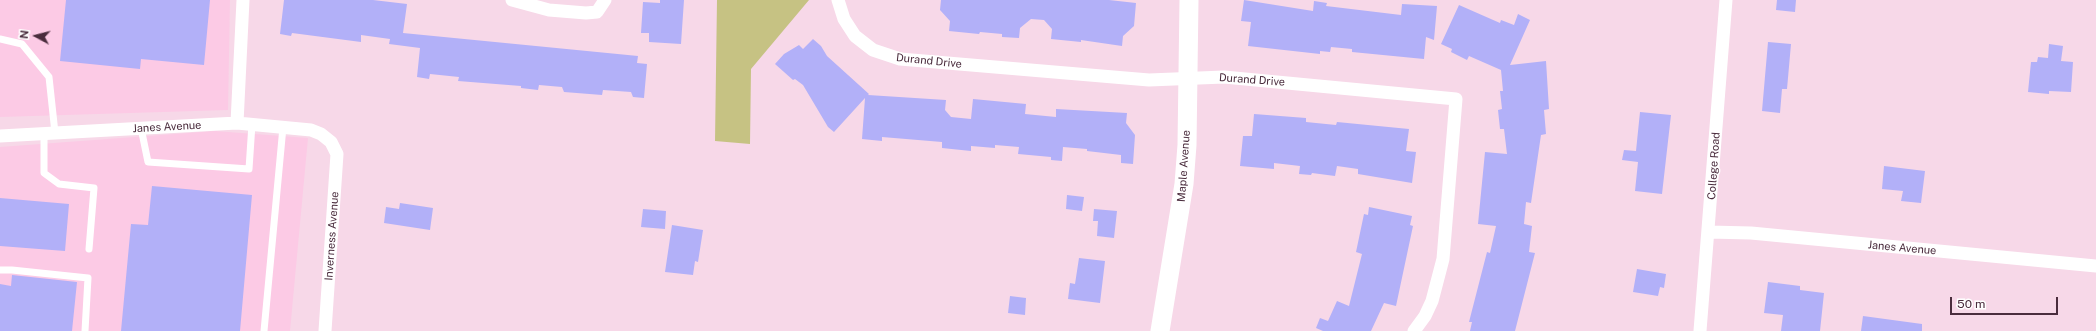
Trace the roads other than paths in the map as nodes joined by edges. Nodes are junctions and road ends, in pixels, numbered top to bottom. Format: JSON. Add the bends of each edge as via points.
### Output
{"nodes":[{"id":1,"x":243,"y":0,"type":"edge"},
{"id":2,"x":512,"y":0,"type":"edge"},
{"id":3,"x":605,"y":0,"type":"edge"},
{"id":4,"x":838,"y":0,"type":"edge"},
{"id":5,"x":1189,"y":0,"type":"edge"},
{"id":6,"x":1726,"y":0,"type":"edge"},
{"id":7,"x":0,"y":39,"type":"edge"},
{"id":8,"x":1189,"y":79,"type":"junction"},
{"id":9,"x":237,"y":123,"type":"junction"},
{"id":10,"x":252,"y":124,"type":"junction"},
{"id":11,"x":283,"y":127,"type":"junction"},
{"id":12,"x":141,"y":128,"type":"junction"},
{"id":13,"x":49,"y":133,"type":"junction"},
{"id":14,"x":0,"y":136,"type":"edge"},
{"id":15,"x":330,"y":142,"type":"joint"},
{"id":16,"x":1709,"y":232,"type":"junction"},
{"id":17,"x":89,"y":249,"type":"dead end"},
{"id":18,"x":2096,"y":266,"type":"edge"},
{"id":19,"x":0,"y":270,"type":"edge"},
{"id":20,"x":85,"y":331,"type":"edge"},
{"id":21,"x":264,"y":331,"type":"edge"},
{"id":22,"x":325,"y":331,"type":"edge"},
{"id":23,"x":1160,"y":331,"type":"edge"},
{"id":24,"x":1414,"y":331,"type":"edge"},
{"id":25,"x":1700,"y":331,"type":"edge"}],
"edges":[{"from":1,"to":9,"type":"street"},
{"from":2,"to":3,"type":"street","via":[[549,10],[586,13],[597,12]]},
{"from":4,"to":8,"type":"street","name":"Durand Drive","via":[[844,19],[855,36],[885,55],[919,61],[1149,80]]},
{"from":5,"to":8,"type":"main road","name":"Maple Avenue"},
{"from":6,"to":16,"type":"street","name":"College Road"},
{"from":7,"to":13,"type":"lane","via":[[22,44],[49,77]]},
{"from":8,"to":23,"type":"main road","name":"Maple Avenue","via":[[1184,184]]},
{"from":8,"to":24,"type":"street","name":"Durand Drive","via":[[1224,76],[1456,99],[1443,259],[1432,301]]},
{"from":9,"to":10,"type":"street","name":"Janes Avenue"},
{"from":9,"to":12,"type":"street","name":"Janes Avenue"},
{"from":10,"to":11,"type":"street","name":"Janes Avenue"},
{"from":10,"to":12,"type":"lane","via":[[249,169],[148,162]]},
{"from":11,"to":15,"type":"street","name":"Janes Avenue","via":[[311,130]]},
{"from":11,"to":21,"type":"lane"},
{"from":12,"to":13,"type":"street","name":"Janes Avenue"},
{"from":13,"to":14,"type":"street","name":"Janes Avenue"},
{"from":13,"to":17,"type":"lane","via":[[44,173],[59,184],[94,188]]},
{"from":15,"to":22,"type":"street","name":"Inverness Avenue","via":[[337,154]]},
{"from":16,"to":18,"type":"street","name":"Janes Avenue","via":[[1751,233]]},
{"from":16,"to":25,"type":"street","name":"College Road"},
{"from":19,"to":20,"type":"lane","via":[[88,278]]}]}
